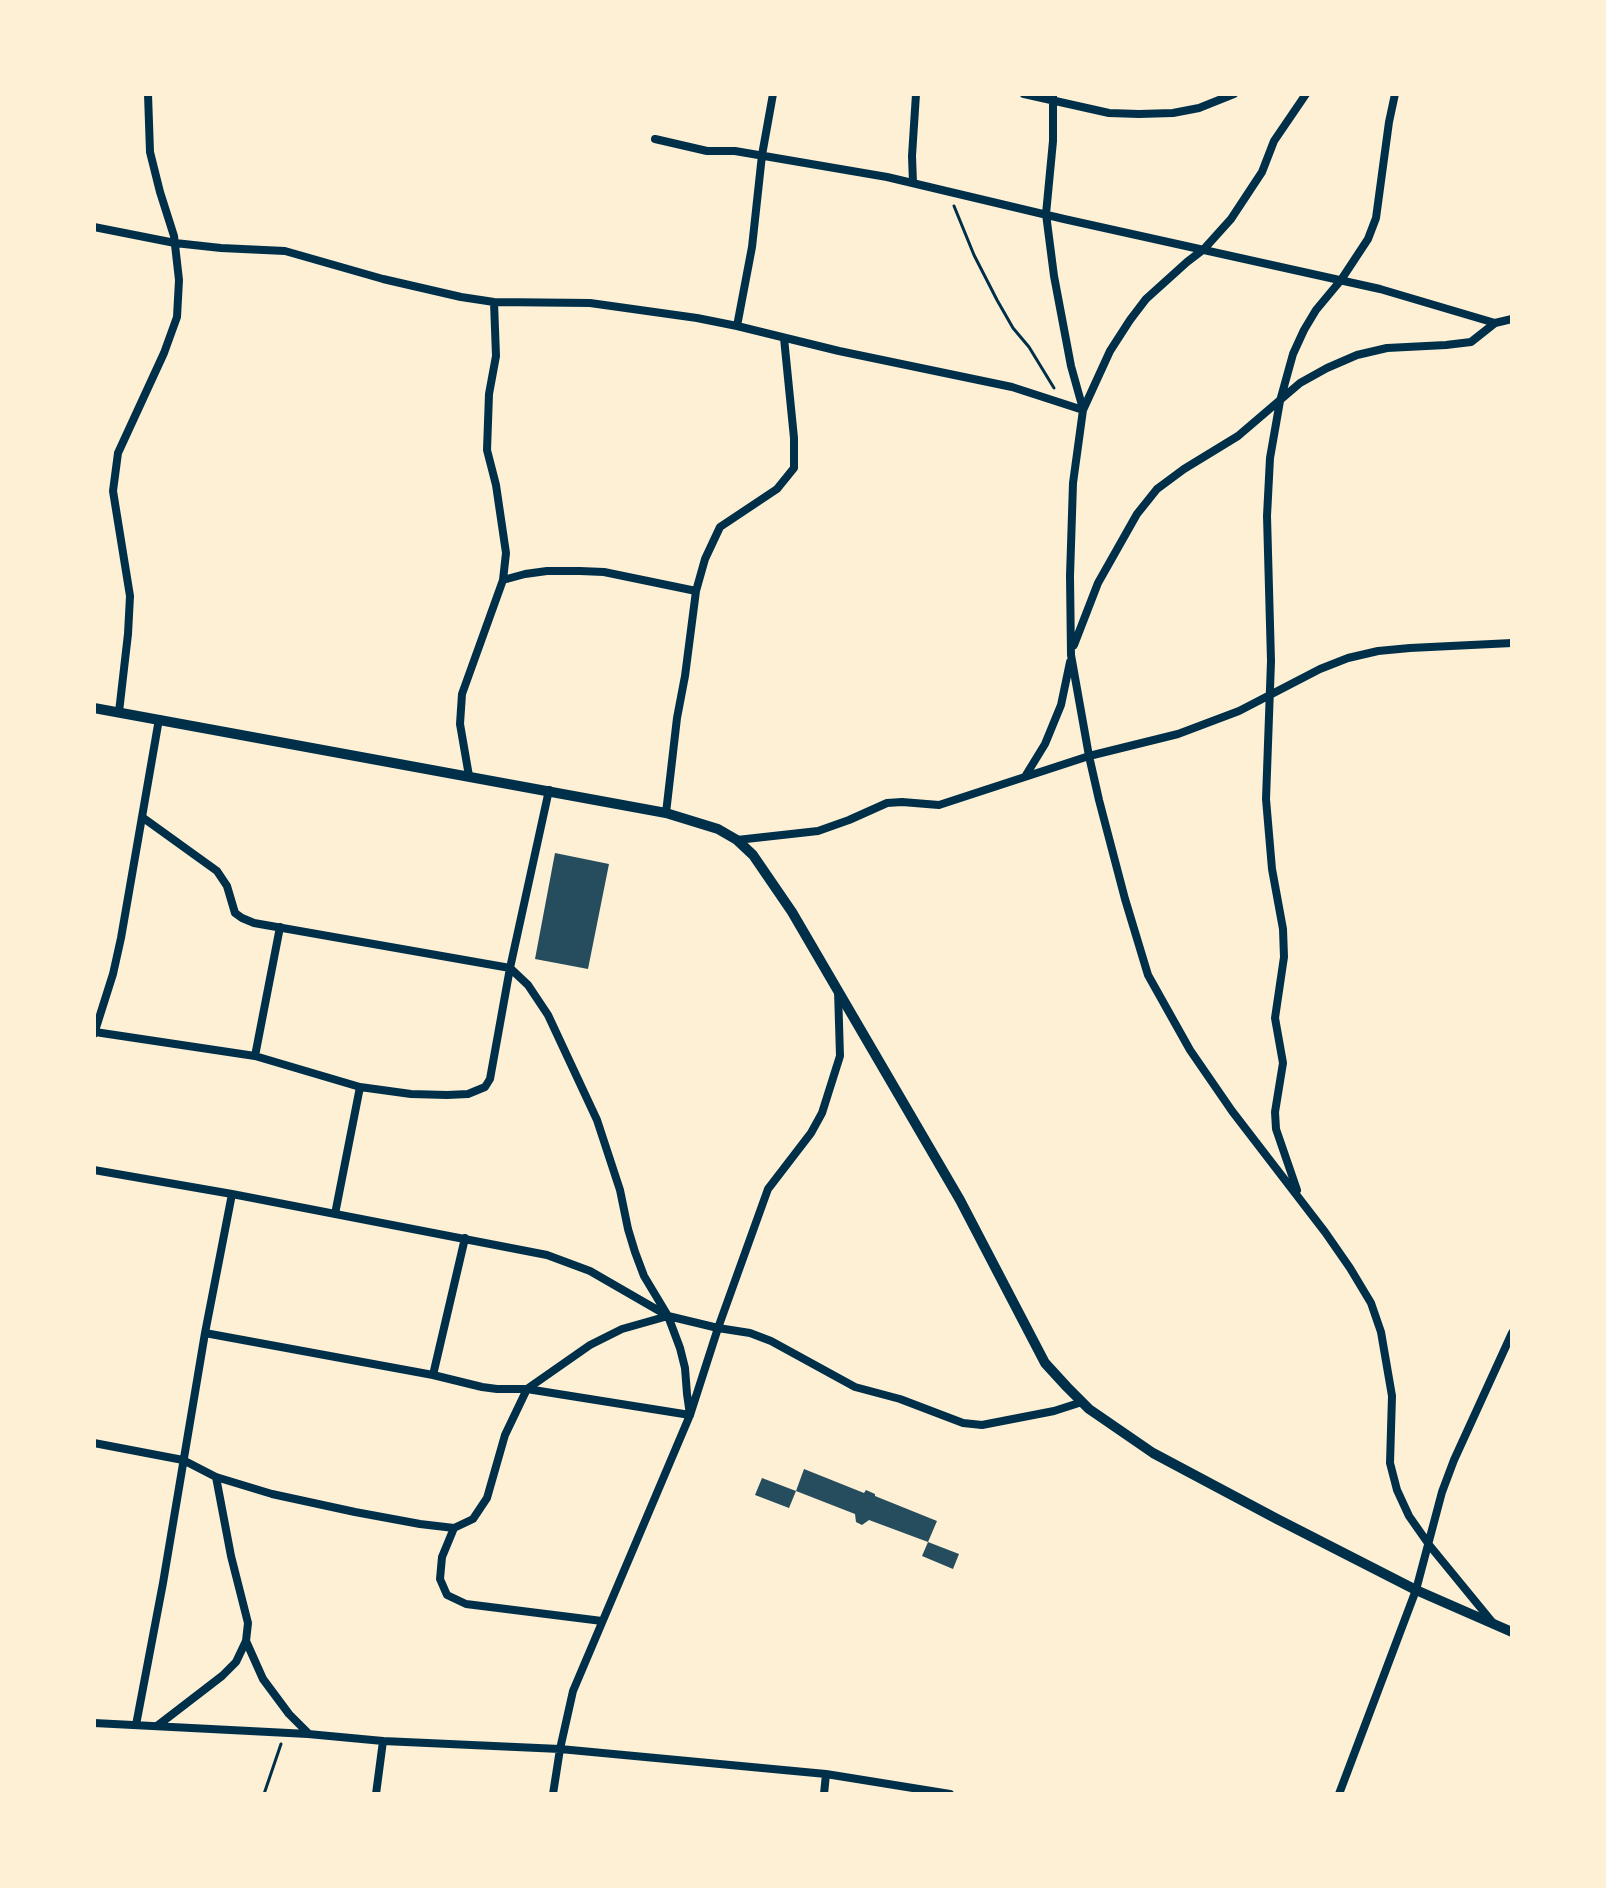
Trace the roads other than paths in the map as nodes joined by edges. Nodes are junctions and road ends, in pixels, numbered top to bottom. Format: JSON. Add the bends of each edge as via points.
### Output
{"nodes":[{"id":1,"x":148,"y":94,"type":"edge"},
{"id":2,"x":773,"y":94,"type":"edge"},
{"id":3,"x":916,"y":94,"type":"edge"},
{"id":4,"x":1024,"y":94,"type":"edge"},
{"id":5,"x":1234,"y":94,"type":"edge"},
{"id":6,"x":1306,"y":94,"type":"edge"},
{"id":7,"x":1395,"y":94,"type":"edge"},
{"id":8,"x":1053,"y":98,"type":"edge"},
{"id":9,"x":655,"y":139,"type":"dead end"},
{"id":10,"x":762,"y":155,"type":"junction"},
{"id":11,"x":913,"y":183,"type":"junction"},
{"id":12,"x":1046,"y":214,"type":"junction"},
{"id":13,"x":94,"y":227,"type":"edge"},
{"id":14,"x":175,"y":243,"type":"junction"},
{"id":15,"x":1204,"y":249,"type":"junction"},
{"id":16,"x":1341,"y":280,"type":"junction"},
{"id":17,"x":494,"y":302,"type":"junction"},
{"id":18,"x":1512,"y":319,"type":"edge"},
{"id":19,"x":1495,"y":323,"type":"junction"},
{"id":20,"x":737,"y":326,"type":"junction"},
{"id":21,"x":784,"y":338,"type":"junction"},
{"id":22,"x":1280,"y":401,"type":"junction"},
{"id":23,"x":1083,"y":410,"type":"junction"},
{"id":24,"x":503,"y":580,"type":"junction"},
{"id":25,"x":696,"y":591,"type":"junction"},
{"id":26,"x":1512,"y":643,"type":"edge"},
{"id":27,"x":1071,"y":655,"type":"junction"},
{"id":28,"x":1270,"y":695,"type":"junction"},
{"id":29,"x":94,"y":708,"type":"edge"},
{"id":30,"x":119,"y":712,"type":"junction"},
{"id":31,"x":159,"y":719,"type":"junction"},
{"id":32,"x":1089,"y":756,"type":"junction"},
{"id":33,"x":469,"y":776,"type":"junction"},
{"id":34,"x":1025,"y":776,"type":"junction"},
{"id":35,"x":549,"y":790,"type":"junction"},
{"id":36,"x":666,"y":813,"type":"junction"},
{"id":37,"x":142,"y":817,"type":"junction"},
{"id":38,"x":737,"y":840,"type":"junction"},
{"id":39,"x":280,"y":927,"type":"junction"},
{"id":40,"x":510,"y":968,"type":"junction"},
{"id":41,"x":838,"y":989,"type":"junction"},
{"id":42,"x":94,"y":1033,"type":"edge"},
{"id":43,"x":255,"y":1056,"type":"junction"},
{"id":44,"x":360,"y":1087,"type":"junction"},
{"id":45,"x":94,"y":1170,"type":"edge"},
{"id":46,"x":232,"y":1194,"type":"junction"},
{"id":47,"x":1299,"y":1197,"type":"junction"},
{"id":48,"x":335,"y":1214,"type":"junction"},
{"id":49,"x":465,"y":1238,"type":"junction"},
{"id":50,"x":668,"y":1316,"type":"junction"},
{"id":51,"x":718,"y":1328,"type":"junction"},
{"id":52,"x":205,"y":1333,"type":"junction"},
{"id":53,"x":1512,"y":1333,"type":"edge"},
{"id":54,"x":433,"y":1375,"type":"junction"},
{"id":55,"x":527,"y":1389,"type":"junction"},
{"id":56,"x":1082,"y":1402,"type":"junction"},
{"id":57,"x":690,"y":1415,"type":"junction"},
{"id":58,"x":94,"y":1443,"type":"edge"},
{"id":59,"x":183,"y":1460,"type":"junction"},
{"id":60,"x":216,"y":1477,"type":"junction"},
{"id":61,"x":454,"y":1528,"type":"junction"},
{"id":62,"x":1430,"y":1546,"type":"junction"},
{"id":63,"x":1416,"y":1590,"type":"junction"},
{"id":64,"x":602,"y":1621,"type":"junction"},
{"id":65,"x":1495,"y":1625,"type":"junction"},
{"id":66,"x":1512,"y":1632,"type":"edge"},
{"id":67,"x":246,"y":1641,"type":"junction"},
{"id":68,"x":94,"y":1723,"type":"edge"},
{"id":69,"x":136,"y":1725,"type":"junction"},
{"id":70,"x":156,"y":1726,"type":"junction"},
{"id":71,"x":308,"y":1734,"type":"junction"},
{"id":72,"x":383,"y":1741,"type":"junction"},
{"id":73,"x":560,"y":1749,"type":"junction"},
{"id":74,"x":826,"y":1774,"type":"junction"},
{"id":75,"x":376,"y":1794,"type":"edge"},
{"id":76,"x":553,"y":1794,"type":"edge"},
{"id":77,"x":824,"y":1794,"type":"edge"},
{"id":78,"x":950,"y":1794,"type":"edge"},
{"id":79,"x":1339,"y":1794,"type":"edge"}],
"edges":[{"from":1,"to":14,"type":"street","via":[[150,152]]},
{"from":2,"to":10,"type":"street"},
{"from":3,"to":11,"type":"street"},
{"from":4,"to":8,"type":"street"},
{"from":5,"to":8,"type":"street","via":[[1199,108],[1139,114],[1109,113]]},
{"from":6,"to":15,"type":"street","via":[[1247,195]]},
{"from":7,"to":16,"type":"street","via":[[1376,218]]},
{"from":8,"to":12,"type":"street"},
{"from":9,"to":10,"type":"street","via":[[707,151]]},
{"from":10,"to":11,"type":"street"},
{"from":10,"to":20,"type":"street"},
{"from":11,"to":12,"type":"street"},
{"from":12,"to":15,"type":"street"},
{"from":12,"to":23,"type":"street"},
{"from":13,"to":14,"type":"street"},
{"from":14,"to":17,"type":"street","via":[[285,251]]},
{"from":14,"to":30,"type":"street","via":[[177,317],[118,453],[113,491],[130,596]]},
{"from":15,"to":16,"type":"street"},
{"from":15,"to":23,"type":"street","via":[[1130,320]]},
{"from":16,"to":19,"type":"street"},
{"from":16,"to":22,"type":"street","via":[[1304,330]]},
{"from":17,"to":20,"type":"street","via":[[590,303]]},
{"from":17,"to":24,"type":"street","via":[[496,356],[487,450],[506,553]]},
{"from":18,"to":19,"type":"street"},
{"from":19,"to":22,"type":"street","via":[[1471,342],[1357,355],[1300,383]]},
{"from":20,"to":21,"type":"street"},
{"from":21,"to":23,"type":"street","via":[[1012,387]]},
{"from":21,"to":25,"type":"street","via":[[794,468],[777,489],[720,527]]},
{"from":22,"to":27,"type":"street","via":[[1238,436],[1157,489],[1098,583]]},
{"from":22,"to":28,"type":"street","via":[[1267,516]]},
{"from":23,"to":27,"type":"street","via":[[1073,483]]},
{"from":24,"to":25,"type":"street","via":[[547,571],[592,571]]},
{"from":24,"to":33,"type":"street","via":[[462,694],[460,724]]},
{"from":25,"to":36,"type":"street"},
{"from":26,"to":28,"type":"street","via":[[1378,651],[1320,669]]},
{"from":27,"to":32,"type":"street"},
{"from":27,"to":34,"type":"street","via":[[1061,705]]},
{"from":28,"to":32,"type":"street","via":[[1178,734]]},
{"from":28,"to":47,"type":"street","via":[[1266,799],[1284,957],[1275,1018],[1283,1063],[1275,1112]]},
{"from":29,"to":30,"type":"street"},
{"from":30,"to":31,"type":"street"},
{"from":31,"to":33,"type":"street"},
{"from":31,"to":37,"type":"street"},
{"from":32,"to":34,"type":"street"},
{"from":32,"to":47,"type":"street","via":[[1148,975],[1190,1050]]},
{"from":33,"to":35,"type":"street"},
{"from":34,"to":38,"type":"street","via":[[939,805],[887,803],[818,831]]},
{"from":35,"to":36,"type":"street"},
{"from":35,"to":40,"type":"street"},
{"from":36,"to":38,"type":"street"},
{"from":37,"to":39,"type":"street","via":[[217,871],[235,913]]},
{"from":37,"to":42,"type":"street","via":[[113,974]]},
{"from":38,"to":41,"type":"street","via":[[768,875]]},
{"from":39,"to":40,"type":"street"},
{"from":39,"to":43,"type":"street"},
{"from":40,"to":44,"type":"street","via":[[485,1087],[447,1095]]},
{"from":40,"to":50,"type":"street","via":[[548,1015],[597,1120],[635,1252]]},
{"from":41,"to":51,"type":"street","via":[[840,1056],[822,1113],[768,1189]]},
{"from":41,"to":56,"type":"street","via":[[960,1200],[1045,1363]]},
{"from":42,"to":43,"type":"street"},
{"from":43,"to":44,"type":"street"},
{"from":44,"to":48,"type":"street"},
{"from":45,"to":46,"type":"street"},
{"from":46,"to":48,"type":"street"},
{"from":46,"to":52,"type":"street"},
{"from":47,"to":62,"type":"street","via":[[1371,1303],[1392,1396],[1390,1463],[1409,1516]]},
{"from":48,"to":49,"type":"street"},
{"from":49,"to":50,"type":"street","via":[[547,1255],[590,1271]]},
{"from":49,"to":54,"type":"street"},
{"from":50,"to":51,"type":"street"},
{"from":50,"to":55,"type":"street","via":[[590,1345]]},
{"from":50,"to":57,"type":"street","via":[[685,1368]]},
{"from":51,"to":56,"type":"street","via":[[771,1341],[855,1387],[963,1423],[982,1425]]},
{"from":51,"to":57,"type":"street"},
{"from":52,"to":54,"type":"street"},
{"from":52,"to":59,"type":"street"},
{"from":53,"to":62,"type":"street","via":[[1454,1460]]},
{"from":54,"to":55,"type":"street","via":[[497,1389]]},
{"from":55,"to":57,"type":"street"},
{"from":55,"to":61,"type":"street","via":[[505,1435],[487,1498],[473,1519]]},
{"from":56,"to":63,"type":"street","via":[[1153,1453]]},
{"from":57,"to":64,"type":"street"},
{"from":58,"to":59,"type":"street"},
{"from":59,"to":60,"type":"street"},
{"from":59,"to":69,"type":"street"},
{"from":60,"to":61,"type":"street","via":[[355,1512]]},
{"from":60,"to":67,"type":"street","via":[[248,1623]]},
{"from":61,"to":64,"type":"street","via":[[442,1557],[440,1579],[447,1595],[466,1604]]},
{"from":62,"to":63,"type":"street"},
{"from":62,"to":65,"type":"street"},
{"from":63,"to":65,"type":"street"},
{"from":63,"to":79,"type":"street"},
{"from":64,"to":73,"type":"street","via":[[573,1691]]},
{"from":65,"to":66,"type":"street"},
{"from":67,"to":70,"type":"street","via":[[222,1676]]},
{"from":67,"to":71,"type":"street","via":[[263,1679]]},
{"from":68,"to":69,"type":"street"},
{"from":69,"to":70,"type":"street"},
{"from":70,"to":71,"type":"street"},
{"from":71,"to":72,"type":"street"},
{"from":72,"to":73,"type":"street"},
{"from":72,"to":75,"type":"street"},
{"from":73,"to":74,"type":"street"},
{"from":73,"to":76,"type":"street"},
{"from":74,"to":77,"type":"street"},
{"from":74,"to":78,"type":"street"}]}
